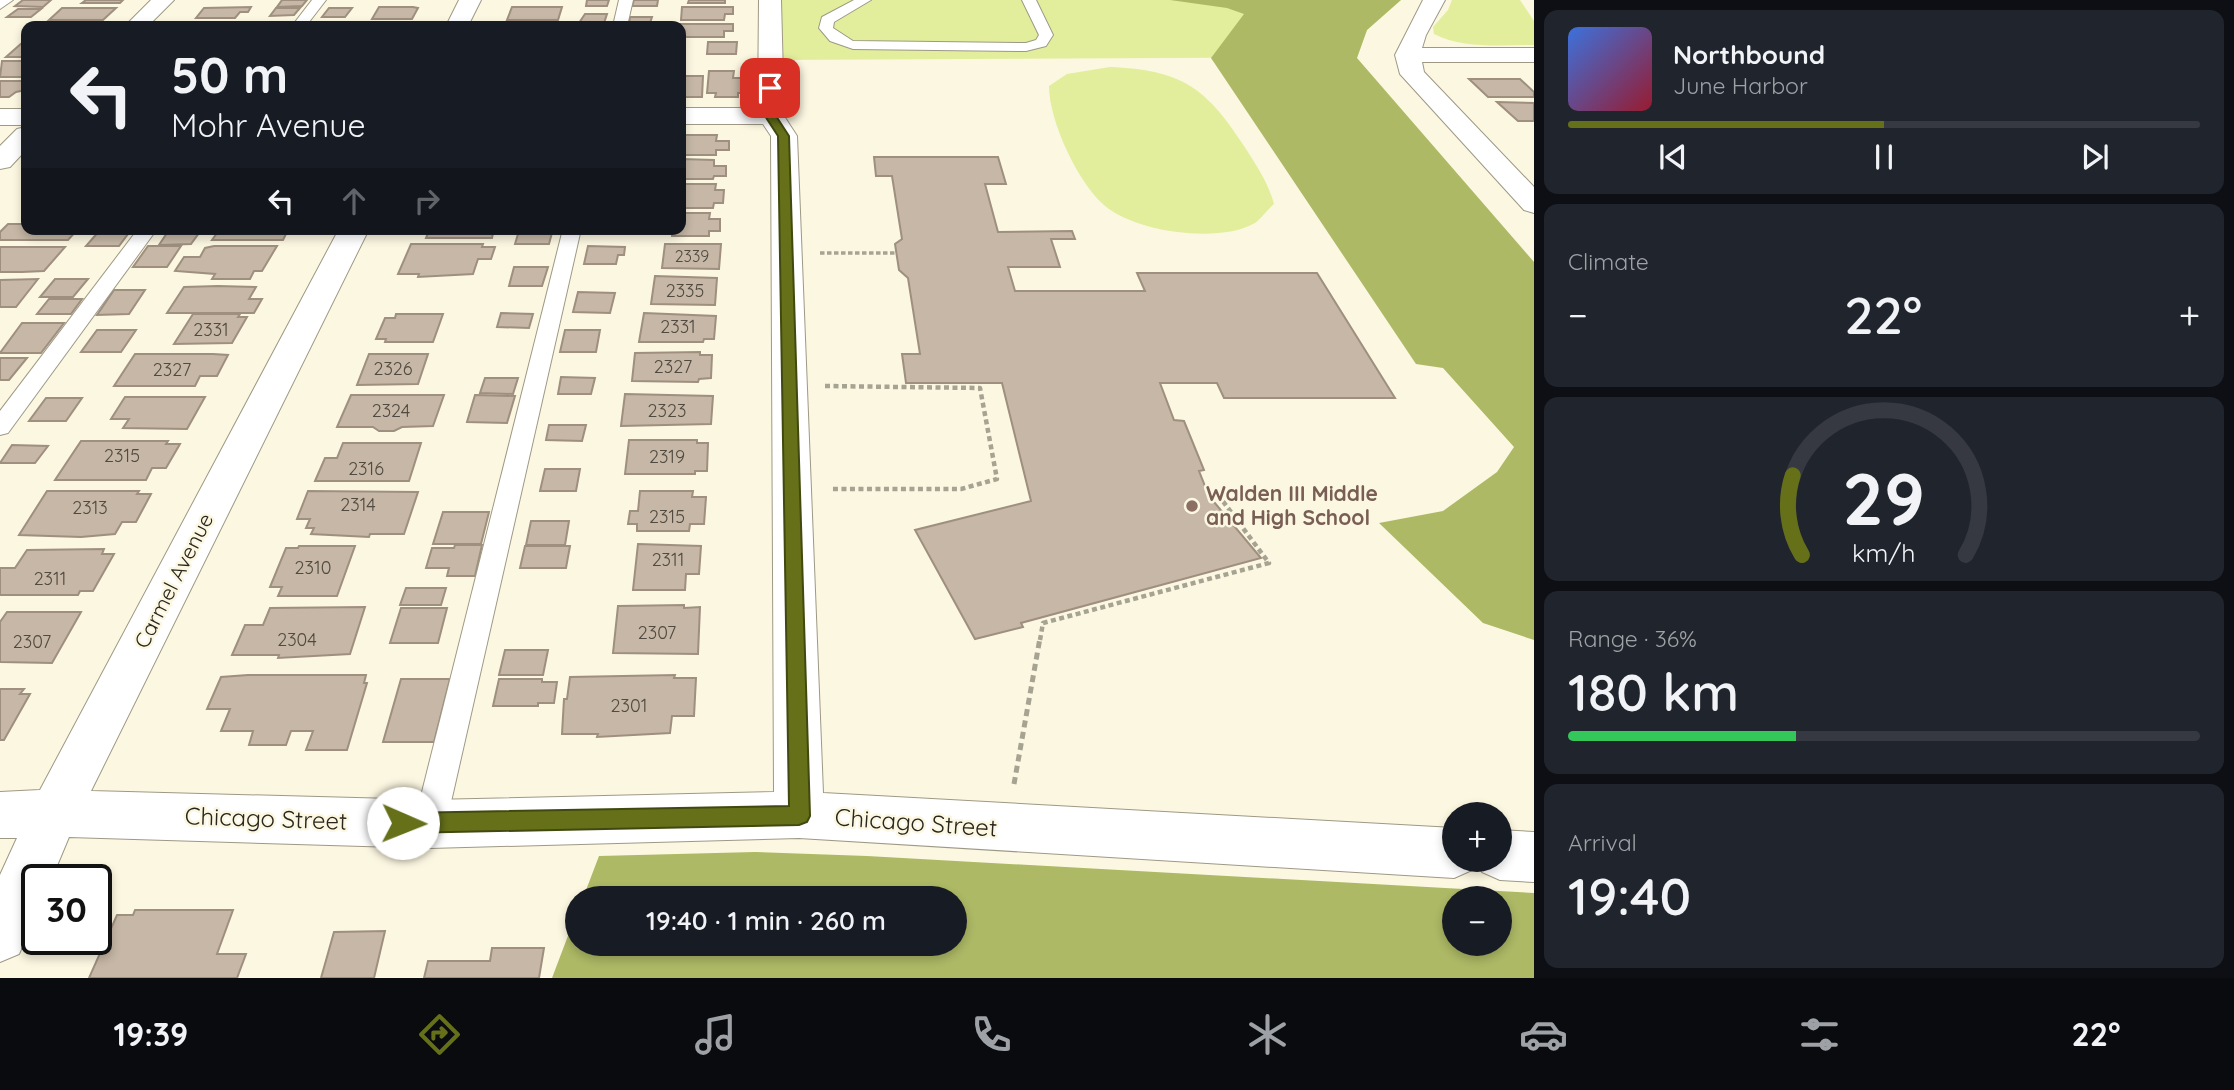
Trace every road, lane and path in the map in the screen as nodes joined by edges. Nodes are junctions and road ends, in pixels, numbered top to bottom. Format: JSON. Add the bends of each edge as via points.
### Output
{"nodes":[{"id":1,"x":6,"y":0,"type":"edge"},
{"id":2,"x":163,"y":0,"type":"edge"},
{"id":3,"x":319,"y":0,"type":"edge"},
{"id":4,"x":470,"y":0,"type":"edge"},
{"id":5,"x":626,"y":0,"type":"edge"},
{"id":6,"x":770,"y":0,"type":"edge"},
{"id":7,"x":864,"y":0,"type":"edge"},
{"id":8,"x":1029,"y":0,"type":"edge"},
{"id":9,"x":1434,"y":0,"type":"edge"},
{"id":10,"x":0,"y":5,"type":"edge"},
{"id":11,"x":141,"y":21,"type":"edge"},
{"id":12,"x":303,"y":21,"type":"edge"},
{"id":13,"x":460,"y":21,"type":"edge"},
{"id":14,"x":621,"y":21,"type":"edge"},
{"id":15,"x":1407,"y":55,"type":"junction"},
{"id":16,"x":1534,"y":55,"type":"edge"},
{"id":17,"x":686,"y":116,"type":"edge"},
{"id":18,"x":771,"y":116,"type":"junction"},
{"id":19,"x":0,"y":117,"type":"edge"},
{"id":20,"x":21,"y":117,"type":"edge"},
{"id":21,"x":21,"y":140,"type":"edge"},
{"id":22,"x":0,"y":161,"type":"edge"},
{"id":23,"x":1534,"y":204,"type":"edge"},
{"id":24,"x":144,"y":235,"type":"edge"},
{"id":25,"x":351,"y":235,"type":"edge"},
{"id":26,"x":571,"y":235,"type":"edge"},
{"id":27,"x":786,"y":253,"type":"junction"},
{"id":28,"x":896,"y":253,"type":"dead end"},
{"id":29,"x":789,"y":386,"type":"junction"},
{"id":30,"x":0,"y":427,"type":"edge"},
{"id":31,"x":792,"y":489,"type":"junction"},
{"id":32,"x":1219,"y":496,"type":"dead end"},
{"id":33,"x":54,"y":813,"type":"junction"},
{"id":34,"x":0,"y":815,"type":"edge"},
{"id":35,"x":799,"y":816,"type":"junction"},
{"id":36,"x":430,"y":824,"type":"junction"},
{"id":37,"x":1006,"y":829,"type":"junction"},
{"id":38,"x":1442,"y":852,"type":"edge"},
{"id":39,"x":1512,"y":856,"type":"edge"},
{"id":40,"x":1534,"y":857,"type":"edge"},
{"id":41,"x":0,"y":935,"type":"edge"}],
"edges":[{"from":1,"to":10,"type":"lane"},
{"from":2,"to":11,"type":"street"},
{"from":3,"to":12,"type":"lane"},
{"from":4,"to":13,"type":"street"},
{"from":5,"to":14,"type":"lane"},
{"from":6,"to":18,"type":"street"},
{"from":7,"to":8,"type":"lane","via":[[827,20],[830,33],[850,45],[873,47],[1026,47],[1041,43],[1046,35]]},
{"from":9,"to":15,"type":"street"},
{"from":15,"to":16,"type":"street"},
{"from":15,"to":23,"type":"street","via":[[1412,74]]},
{"from":17,"to":18,"type":"street"},
{"from":18,"to":27,"type":"street","via":[[784,136]]},
{"from":19,"to":20,"type":"street"},
{"from":21,"to":22,"type":"street"},
{"from":24,"to":30,"type":"lane"},
{"from":25,"to":33,"type":"street","name":"Carmel Avenue"},
{"from":26,"to":36,"type":"lane"},
{"from":27,"to":28,"type":"path"},
{"from":27,"to":29,"type":"street"},
{"from":29,"to":31,"type":"street"},
{"from":29,"to":31,"type":"path","via":[[980,388],[997,479],[961,489]]},
{"from":31,"to":35,"type":"street"},
{"from":32,"to":37,"type":"path","via":[[1269,563],[1042,624]]},
{"from":33,"to":34,"type":"street","name":"Chicago Street"},
{"from":33,"to":36,"type":"street","name":"Chicago Street"},
{"from":33,"to":41,"type":"street","name":"Carmel Avenue"},
{"from":35,"to":36,"type":"street","name":"Chicago Street"},
{"from":35,"to":37,"type":"street","name":"Chicago Street"},
{"from":37,"to":38,"type":"street","name":"Chicago Street"},
{"from":39,"to":40,"type":"street"}]}
